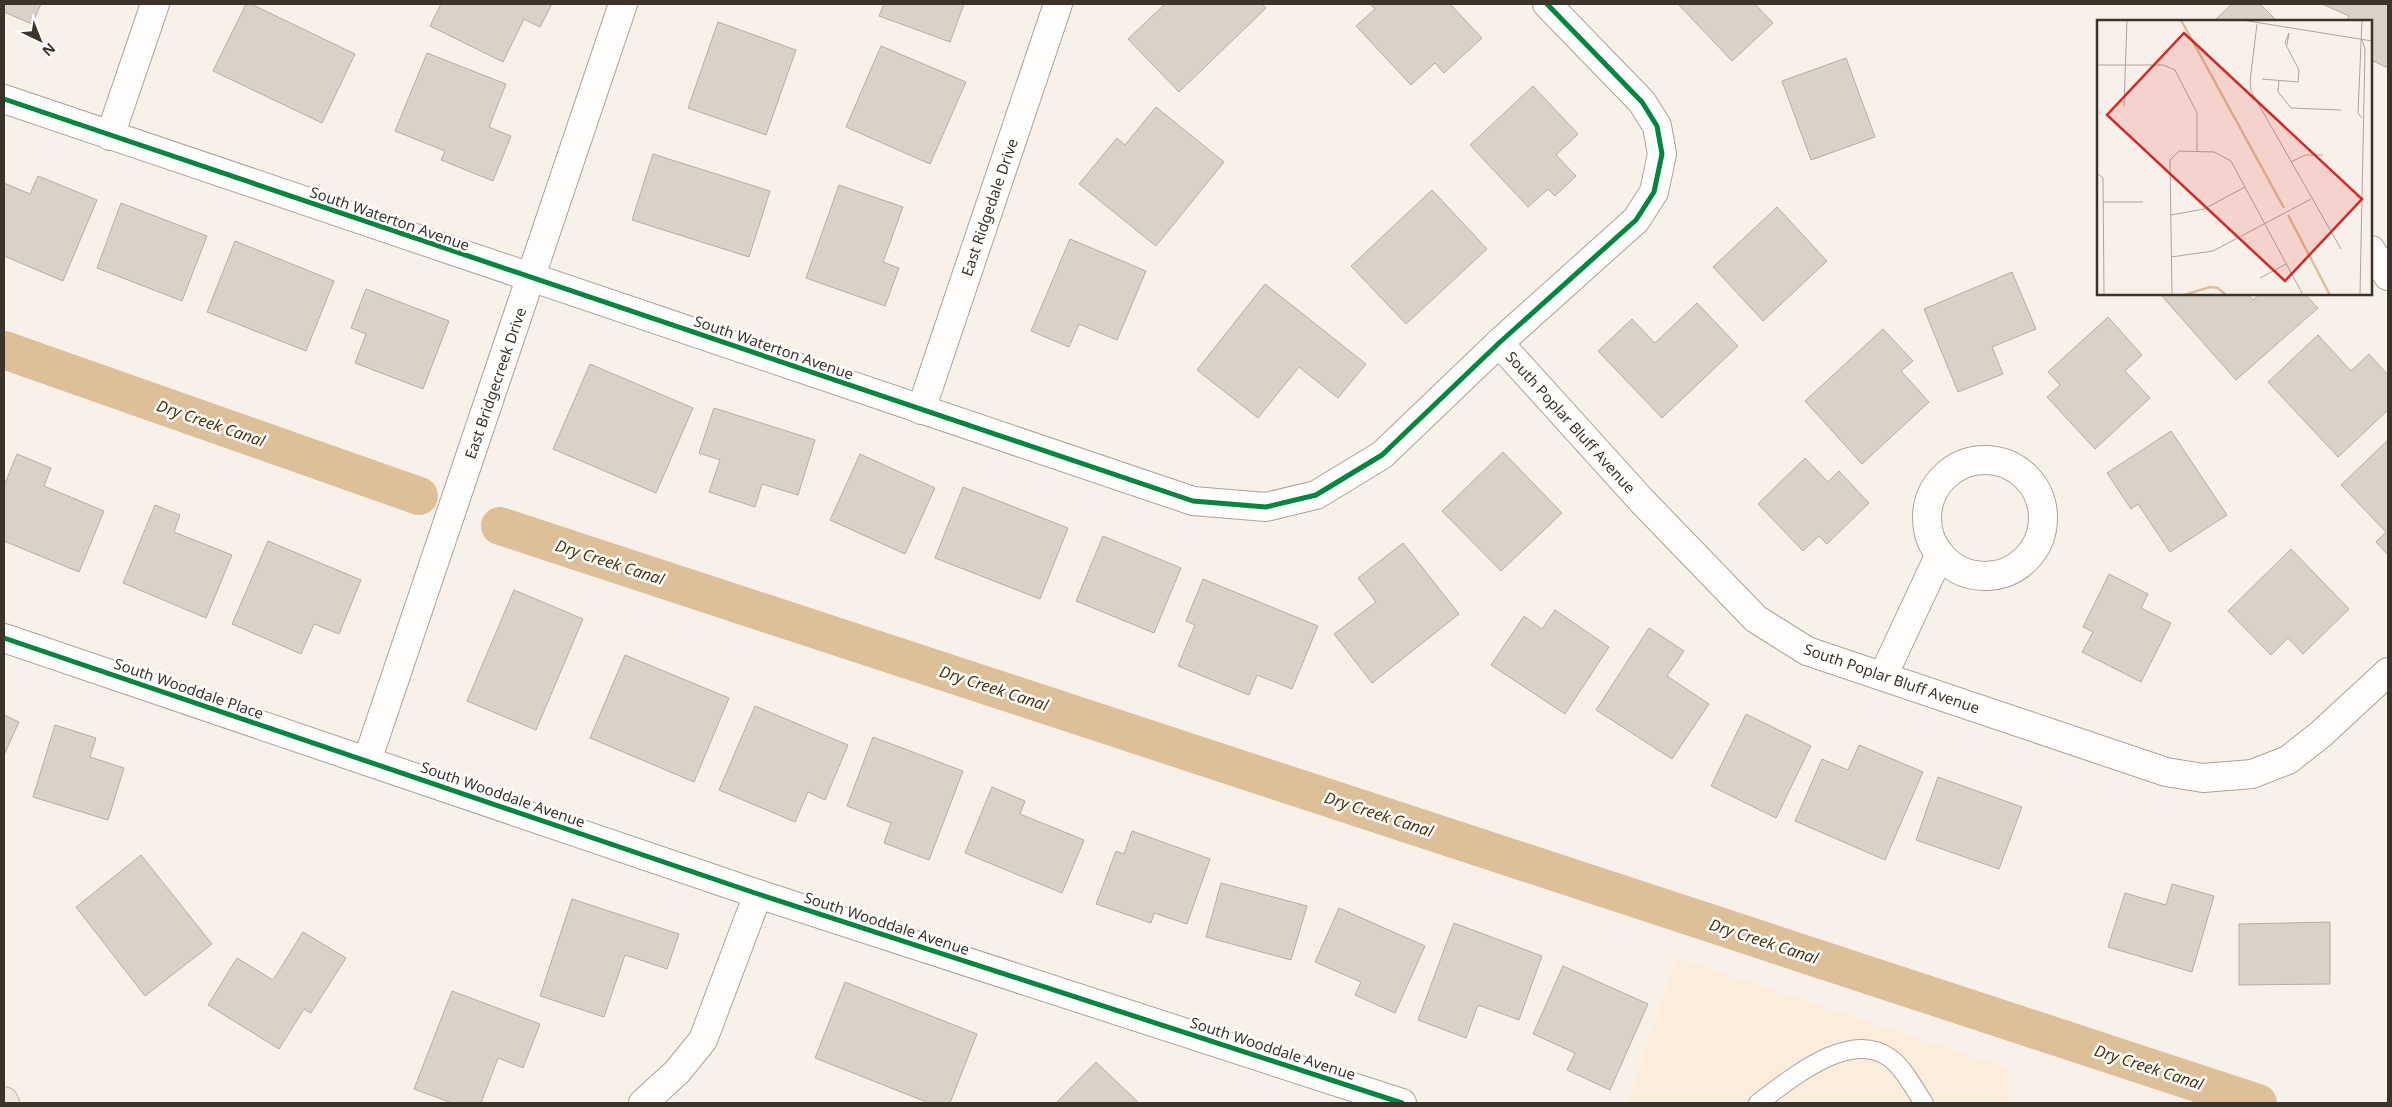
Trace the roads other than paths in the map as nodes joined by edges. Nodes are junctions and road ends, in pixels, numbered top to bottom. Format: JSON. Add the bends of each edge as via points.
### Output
{"nodes":[{"id":1,"x":155,"y":4,"type":"edge"},
{"id":2,"x":623,"y":4,"type":"edge"},
{"id":3,"x":1058,"y":4,"type":"edge"},
{"id":4,"x":1547,"y":4,"type":"edge"},
{"id":5,"x":4,"y":99,"type":"edge"},
{"id":6,"x":110,"y":136,"type":"junction"},
{"id":7,"x":2372,"y":252,"type":"edge"},
{"id":8,"x":2388,"y":276,"type":"edge"},
{"id":9,"x":530,"y":279,"type":"junction"},
{"id":10,"x":1499,"y":343,"type":"junction"},
{"id":11,"x":921,"y":410,"type":"junction"},
{"id":12,"x":1940,"y":554,"type":"junction"},
{"id":13,"x":4,"y":638,"type":"edge"},
{"id":14,"x":2388,"y":672,"type":"edge"},
{"id":15,"x":1883,"y":676,"type":"junction"},
{"id":16,"x":367,"y":761,"type":"junction"},
{"id":17,"x":758,"y":894,"type":"junction"},
{"id":18,"x":643,"y":1103,"type":"edge"},
{"id":19,"x":1402,"y":1103,"type":"edge"},
{"id":20,"x":1758,"y":1103,"type":"edge"},
{"id":21,"x":1924,"y":1103,"type":"edge"}],
"edges":[{"from":1,"to":6,"type":"street"},
{"from":2,"to":9,"type":"street","name":"East Bridgecreek Drive"},
{"from":3,"to":11,"type":"street","name":"East Ridgedale Drive"},
{"from":4,"to":10,"type":"street","name":"South Waterton Avenue","via":[[1642,102],[1658,126],[1662,154],[1654,192],[1636,220]]},
{"from":5,"to":6,"type":"street","name":"South Waterton Avenue"},
{"from":6,"to":9,"type":"street","name":"South Waterton Avenue"},
{"from":7,"to":8,"type":"street"},
{"from":9,"to":11,"type":"street","name":"South Waterton Avenue"},
{"from":9,"to":16,"type":"street","name":"East Bridgecreek Drive"},
{"from":10,"to":11,"type":"street","name":"South Waterton Avenue","via":[[1382,455],[1316,495],[1266,507],[1193,501]]},
{"from":10,"to":15,"type":"street","name":"South Poplar Bluff Avenue","via":[[1642,501],[1756,619],[1808,651]]},
{"from":12,"to":12,"type":"street","via":[[1954,567],[1990,576],[2024,562],[2036,547],[2043,521],[2039,493],[2028,477],[2012,466],[1993,460],[1974,461],[1955,468],[1940,481],[1931,498],[1927,518],[1930,537]]},
{"from":12,"to":15,"type":"street"},
{"from":13,"to":16,"type":"street","name":"South Wooddale Place"},
{"from":14,"to":15,"type":"street","name":"South Poplar Bluff Avenue","via":[[2288,760],[2252,774],[2203,778],[2166,772]]},
{"from":16,"to":17,"type":"street","name":"South Wooddale Avenue"},
{"from":17,"to":18,"type":"street","via":[[704,1040],[677,1072]]},
{"from":17,"to":19,"type":"street","name":"South Wooddale Avenue"},
{"from":20,"to":21,"type":"lane","via":[[1816,1062],[1839,1053],[1870,1049],[1890,1058]]}]}
